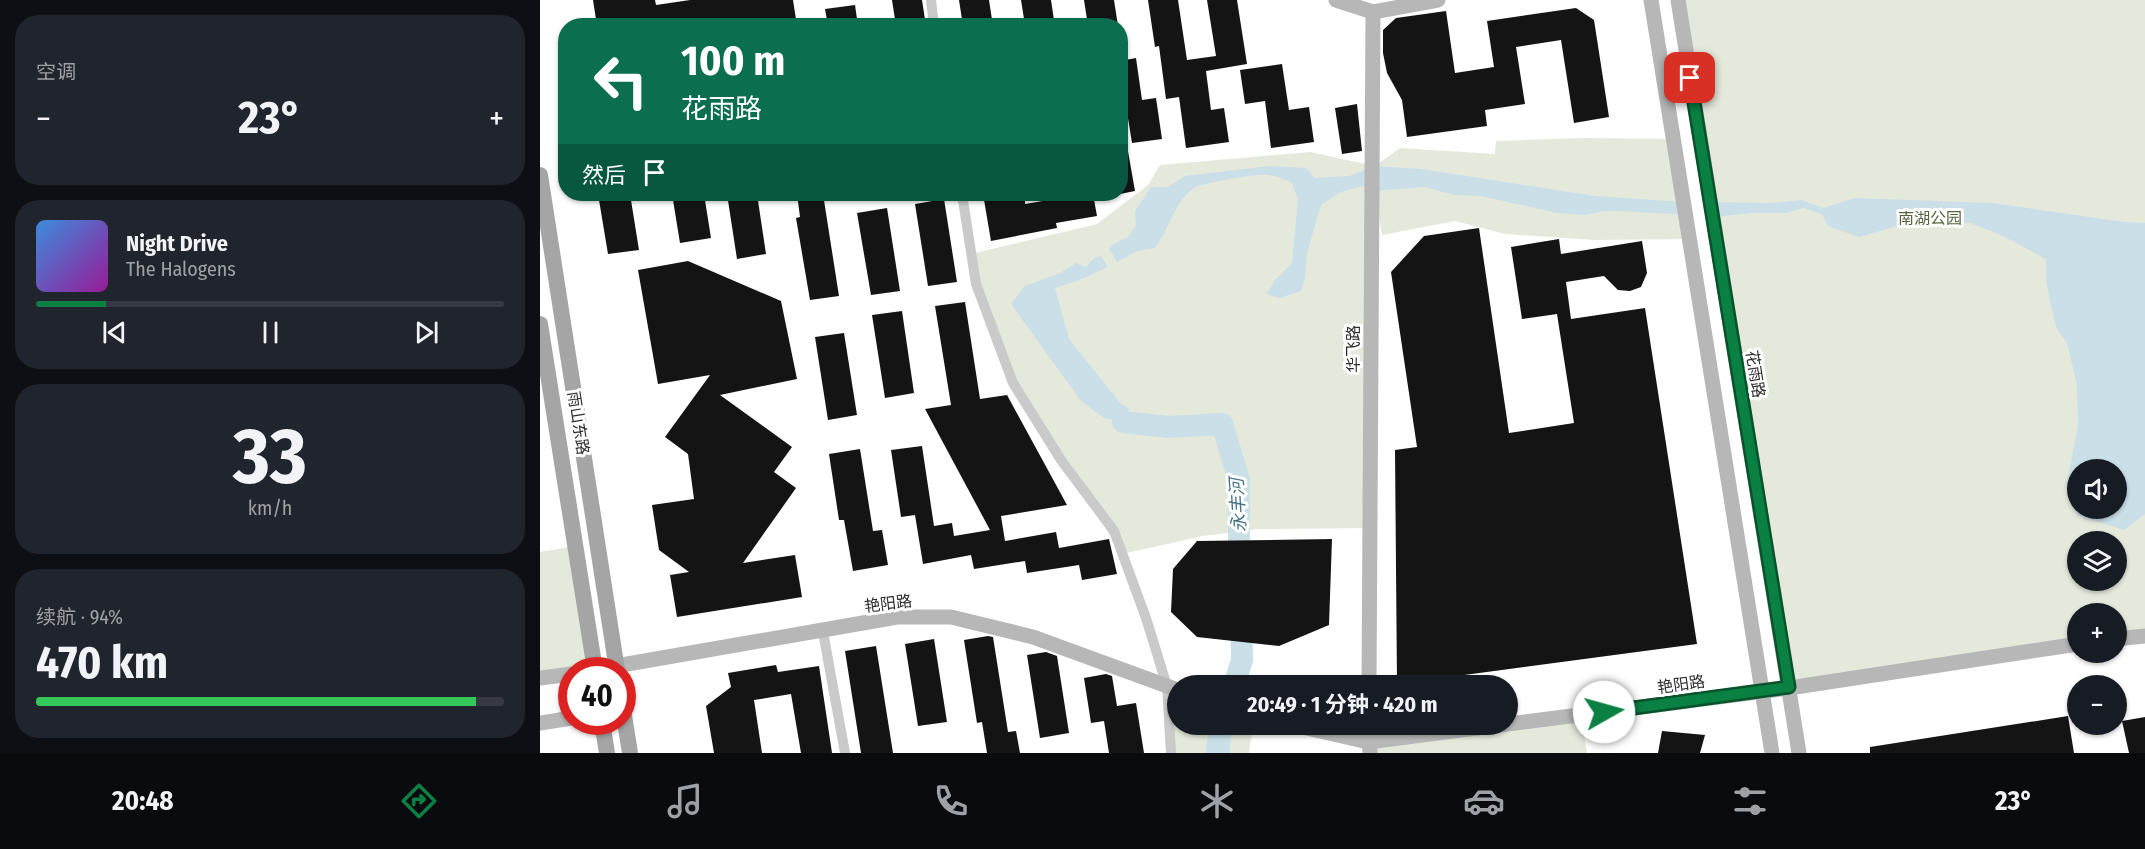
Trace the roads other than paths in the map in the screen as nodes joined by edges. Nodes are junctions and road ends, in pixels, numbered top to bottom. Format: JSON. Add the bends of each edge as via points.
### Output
{"nodes":[{"id":1,"x":931,"y":0,"type":"edge"},
{"id":2,"x":1336,"y":0,"type":"edge"},
{"id":3,"x":1438,"y":0,"type":"edge"},
{"id":4,"x":1651,"y":0,"type":"edge"},
{"id":5,"x":1678,"y":0,"type":"edge"},
{"id":6,"x":1373,"y":12,"type":"junction"},
{"id":7,"x":933,"y":18,"type":"edge"},
{"id":8,"x":540,"y":175,"type":"edge"},
{"id":9,"x":963,"y":201,"type":"edge"},
{"id":10,"x":540,"y":324,"type":"edge"},
{"id":11,"x":823,"y":632,"type":"junction"},
{"id":12,"x":2145,"y":636,"type":"edge"},
{"id":13,"x":2127,"y":638,"type":"edge"},
{"id":14,"x":2067,"y":646,"type":"edge"},
{"id":15,"x":592,"y":657,"type":"edge"},
{"id":16,"x":615,"y":657,"type":"edge"},
{"id":17,"x":636,"y":666,"type":"edge"},
{"id":18,"x":1167,"y":675,"type":"edge"},
{"id":19,"x":1369,"y":675,"type":"edge"},
{"id":20,"x":558,"y":676,"type":"edge"},
{"id":21,"x":540,"y":678,"type":"edge"},
{"id":22,"x":1167,"y":686,"type":"edge"},
{"id":23,"x":1789,"y":687,"type":"junction"},
{"id":24,"x":1762,"y":691,"type":"junction"},
{"id":25,"x":558,"y":720,"type":"edge"},
{"id":26,"x":540,"y":723,"type":"edge"},
{"id":27,"x":604,"y":735,"type":"edge"},
{"id":28,"x":627,"y":735,"type":"edge"},
{"id":29,"x":1171,"y":735,"type":"edge"},
{"id":30,"x":1326,"y":735,"type":"edge"},
{"id":31,"x":1369,"y":748,"type":"edge"},
{"id":32,"x":607,"y":753,"type":"edge"},
{"id":33,"x":630,"y":753,"type":"edge"},
{"id":34,"x":844,"y":753,"type":"edge"},
{"id":35,"x":1171,"y":753,"type":"edge"},
{"id":36,"x":1772,"y":753,"type":"edge"},
{"id":37,"x":1799,"y":753,"type":"edge"}],
"edges":[{"from":1,"to":7,"type":"street"},
{"from":2,"to":6,"type":"street"},
{"from":3,"to":6,"type":"street"},
{"from":4,"to":24,"type":"street"},
{"from":5,"to":23,"type":"street","name":"花雨路"},
{"from":6,"to":19,"type":"street","name":"华飞路"},
{"from":8,"to":16,"type":"main road","name":"雨山东路"},
{"from":9,"to":18,"type":"street","via":[[976,284],[1013,383],[1061,460],[1114,531]]},
{"from":10,"to":15,"type":"main road","name":"雨山东路"},
{"from":11,"to":17,"type":"street","name":"艳阳路"},
{"from":11,"to":22,"type":"street","name":"艳阳路","via":[[897,617],[951,617],[1033,637]]},
{"from":11,"to":34,"type":"street"},
{"from":12,"to":13,"type":"street"},
{"from":14,"to":23,"type":"street","name":"艳阳路"},
{"from":20,"to":21,"type":"street"},
{"from":23,"to":24,"type":"street","name":"艳阳路"},
{"from":23,"to":37,"type":"street","name":"花雨路"},
{"from":24,"to":31,"type":"street","name":"艳阳路"},
{"from":24,"to":36,"type":"street"},
{"from":25,"to":26,"type":"street"},
{"from":27,"to":32,"type":"main road"},
{"from":28,"to":33,"type":"main road"},
{"from":29,"to":35,"type":"street"},
{"from":30,"to":31,"type":"street","name":"艳阳路"}]}
